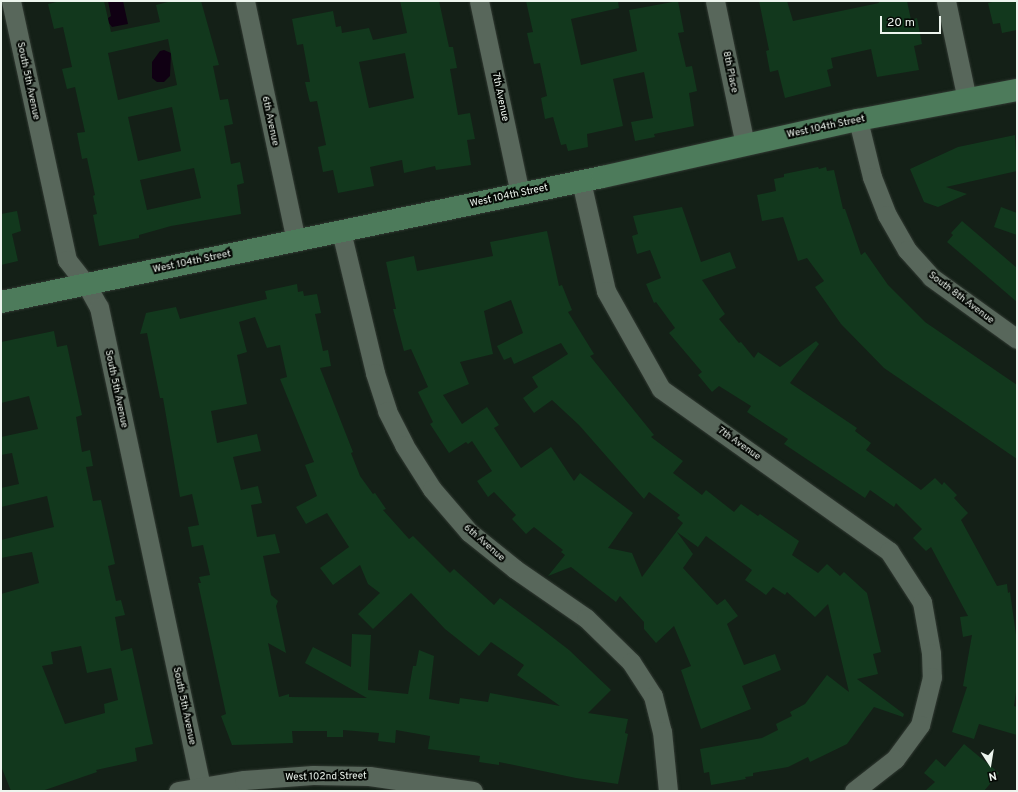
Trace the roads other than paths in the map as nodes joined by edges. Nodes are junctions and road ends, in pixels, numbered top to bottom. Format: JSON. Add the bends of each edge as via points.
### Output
{"nodes":[{"id":1,"x":11,"y":1,"type":"edge"},
{"id":2,"x":245,"y":1,"type":"edge"},
{"id":3,"x":480,"y":1,"type":"edge"},
{"id":4,"x":715,"y":1,"type":"edge"},
{"id":5,"x":946,"y":1,"type":"edge"},
{"id":6,"x":1017,"y":90,"type":"edge"},
{"id":7,"x":967,"y":100,"type":"junction"},
{"id":8,"x":858,"y":120,"type":"junction"},
{"id":9,"x":745,"y":144,"type":"junction"},
{"id":10,"x":581,"y":181,"type":"junction"},
{"id":11,"x":520,"y":194,"type":"junction"},
{"id":12,"x":341,"y":231,"type":"junction"},
{"id":13,"x":296,"y":241,"type":"junction"},
{"id":14,"x":86,"y":284,"type":"junction"},
{"id":15,"x":1,"y":302,"type":"edge"},
{"id":16,"x":1017,"y":339,"type":"edge"},
{"id":17,"x":201,"y":786,"type":"junction"},
{"id":18,"x":178,"y":791,"type":"edge"},
{"id":19,"x":473,"y":791,"type":"edge"},
{"id":20,"x":668,"y":791,"type":"edge"},
{"id":21,"x":854,"y":791,"type":"edge"}],
"edges":[{"from":1,"to":14,"type":"street","name":"South 5th Avenue","via":[[67,260]]},
{"from":2,"to":13,"type":"street","name":"6th Avenue"},
{"from":3,"to":11,"type":"street","name":"7th Avenue"},
{"from":4,"to":9,"type":"street","name":"8th Place"},
{"from":5,"to":7,"type":"street"},
{"from":6,"to":7,"type":"street","name":"West 104th Street"},
{"from":7,"to":8,"type":"street","name":"West 104th Street"},
{"from":8,"to":9,"type":"street","name":"West 104th Street"},
{"from":8,"to":16,"type":"street","name":"South 8th Avenue","via":[[872,177],[887,215],[907,250],[931,277]]},
{"from":9,"to":10,"type":"street","name":"West 104th Street"},
{"from":10,"to":11,"type":"street","name":"West 104th Street"},
{"from":10,"to":21,"type":"street","name":"7th Avenue","via":[[606,291],[661,389],[889,551],[922,602],[931,653],[932,677],[920,724],[895,759]]},
{"from":11,"to":12,"type":"street","name":"West 104th Street"},
{"from":12,"to":13,"type":"street","name":"West 104th Street"},
{"from":12,"to":20,"type":"street","name":"6th Avenue","via":[[375,373],[387,410],[404,445],[432,489],[469,532],[586,618],[631,662],[653,696],[662,731]]},
{"from":13,"to":14,"type":"street","name":"West 104th Street"},
{"from":14,"to":15,"type":"street","name":"West 104th Street"},
{"from":14,"to":17,"type":"street","name":"South 5th Avenue","via":[[99,307]]},
{"from":17,"to":18,"type":"street","name":"West 102nd Street"},
{"from":17,"to":19,"type":"street","name":"West 102nd Street","via":[[306,776],[369,776]]}]}
